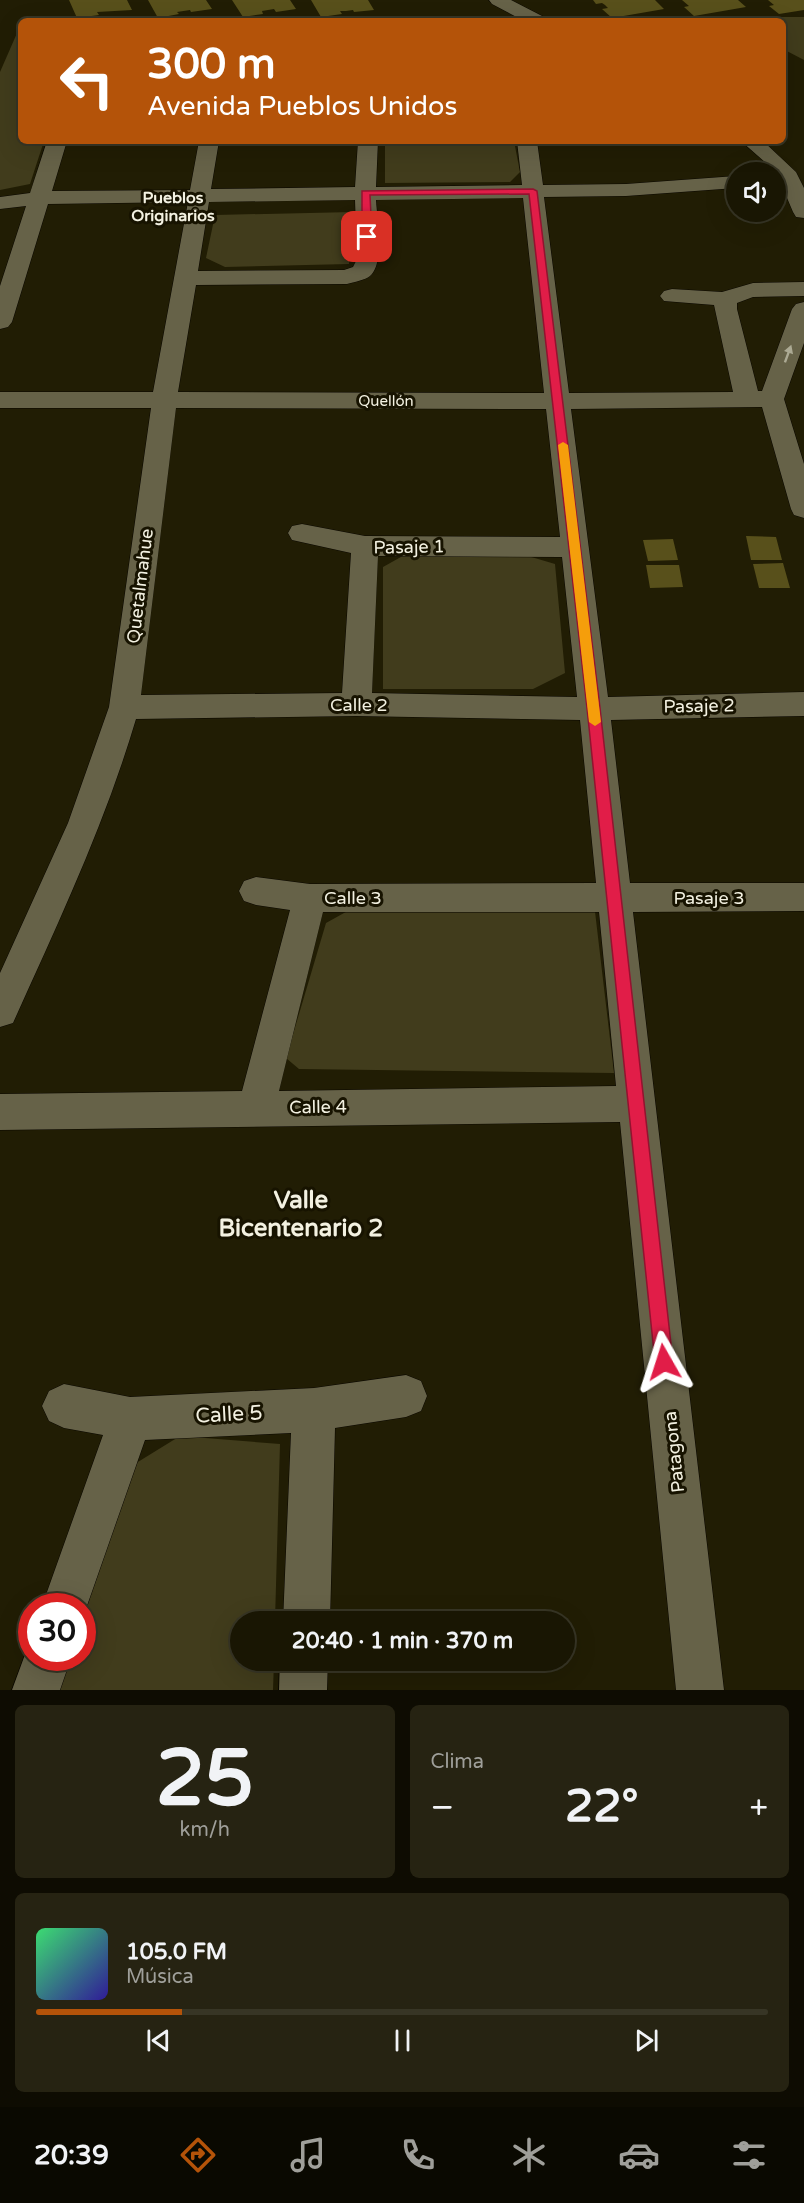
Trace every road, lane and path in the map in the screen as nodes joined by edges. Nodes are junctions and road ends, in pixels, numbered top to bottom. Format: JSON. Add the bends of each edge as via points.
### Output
{"nodes":[{"id":1,"x":498,"y":0,"type":"edge"},
{"id":2,"x":530,"y":18,"type":"edge"},
{"id":3,"x":56,"y":144,"type":"edge"},
{"id":4,"x":209,"y":144,"type":"edge"},
{"id":5,"x":368,"y":144,"type":"edge"},
{"id":6,"x":527,"y":144,"type":"edge"},
{"id":7,"x":755,"y":144,"type":"edge"},
{"id":8,"x":788,"y":171,"type":"edge"},
{"id":9,"x":726,"y":183,"type":"edge"},
{"id":10,"x":533,"y":191,"type":"junction"},
{"id":11,"x":366,"y":193,"type":"junction"},
{"id":12,"x":200,"y":196,"type":"junction"},
{"id":13,"x":39,"y":198,"type":"junction"},
{"id":14,"x":0,"y":203,"type":"edge"},
{"id":15,"x":804,"y":212,"type":"edge"},
{"id":16,"x":186,"y":278,"type":"junction"},
{"id":17,"x":804,"y":289,"type":"edge"},
{"id":18,"x":672,"y":297,"type":"dead end"},
{"id":19,"x":726,"y":300,"type":"junction"},
{"id":20,"x":804,"y":309,"type":"edge"},
{"id":21,"x":0,"y":322,"type":"edge"},
{"id":22,"x":759,"y":399,"type":"junction"},
{"id":23,"x":0,"y":400,"type":"edge"},
{"id":24,"x":164,"y":401,"type":"junction"},
{"id":25,"x":559,"y":401,"type":"junction"},
{"id":26,"x":804,"y":509,"type":"edge"},
{"id":27,"x":302,"y":533,"type":"dead end"},
{"id":28,"x":365,"y":546,"type":"junction"},
{"id":29,"x":573,"y":547,"type":"junction"},
{"id":30,"x":357,"y":704,"type":"junction"},
{"id":31,"x":804,"y":704,"type":"edge"},
{"id":32,"x":124,"y":707,"type":"junction"},
{"id":33,"x":594,"y":708,"type":"junction"},
{"id":34,"x":256,"y":891,"type":"dead end"},
{"id":35,"x":804,"y":897,"type":"edge"},
{"id":36,"x":310,"y":898,"type":"junction"},
{"id":37,"x":613,"y":898,"type":"junction"},
{"id":38,"x":0,"y":1011,"type":"edge"},
{"id":39,"x":636,"y":1104,"type":"junction"},
{"id":40,"x":256,"y":1108,"type":"junction"},
{"id":41,"x":0,"y":1112,"type":"edge"},
{"id":42,"x":406,"y":1396,"type":"dead end"},
{"id":43,"x":64,"y":1406,"type":"dead end"},
{"id":44,"x":314,"y":1410,"type":"junction"},
{"id":45,"x":130,"y":1419,"type":"junction"},
{"id":46,"x":70,"y":1593,"type":"edge"},
{"id":47,"x":306,"y":1611,"type":"edge"},
{"id":48,"x":43,"y":1671,"type":"edge"},
{"id":49,"x":304,"y":1671,"type":"edge"},
{"id":50,"x":36,"y":1690,"type":"edge"},
{"id":51,"x":303,"y":1690,"type":"edge"},
{"id":52,"x":700,"y":1690,"type":"edge"}],
"edges":[{"from":1,"to":2,"type":"street"},
{"from":3,"to":13,"type":"street"},
{"from":4,"to":12,"type":"street","name":"Quetalmahue"},
{"from":5,"to":11,"type":"street"},
{"from":6,"to":10,"type":"street","name":"Patagona"},
{"from":7,"to":8,"type":"street"},
{"from":8,"to":15,"type":"street"},
{"from":9,"to":10,"type":"street"},
{"from":10,"to":11,"type":"street"},
{"from":10,"to":25,"type":"street","name":"Patagona"},
{"from":11,"to":12,"type":"street"},
{"from":11,"to":16,"type":"street","via":[[368,259],[357,275]]},
{"from":12,"to":13,"type":"street"},
{"from":12,"to":16,"type":"street","name":"Quetalmahue"},
{"from":13,"to":14,"type":"street"},
{"from":13,"to":21,"type":"street"},
{"from":16,"to":24,"type":"street","name":"Quetalmahue"},
{"from":17,"to":19,"type":"street","via":[[742,292]]},
{"from":18,"to":19,"type":"street"},
{"from":19,"to":22,"type":"street","via":[[725,309]]},
{"from":22,"to":20,"type":"street","one_way":true},
{"from":22,"to":25,"type":"street","name":"Quellón"},
{"from":22,"to":26,"type":"street"},
{"from":23,"to":24,"type":"street","name":"Quellón"},
{"from":24,"to":25,"type":"street","name":"Quellón"},
{"from":24,"to":32,"type":"street","name":"Quetalmahue"},
{"from":25,"to":29,"type":"street","name":"Patagona"},
{"from":27,"to":28,"type":"street"},
{"from":28,"to":29,"type":"street","name":"Pasaje 1"},
{"from":28,"to":30,"type":"street","name":"Pasaje 1"},
{"from":29,"to":33,"type":"street","name":"Patagona"},
{"from":30,"to":32,"type":"street","name":"Calle 2"},
{"from":30,"to":33,"type":"street","name":"Calle 2"},
{"from":31,"to":33,"type":"street","name":"Pasaje 2"},
{"from":32,"to":38,"type":"street","name":"Quetalmahue","via":[[81,835]]},
{"from":33,"to":37,"type":"street","name":"Patagona"},
{"from":34,"to":36,"type":"street"},
{"from":35,"to":37,"type":"street","name":"Pasaje 3"},
{"from":36,"to":37,"type":"street","name":"Calle 3"},
{"from":36,"to":40,"type":"street","name":"Calle 3"},
{"from":37,"to":39,"type":"street","name":"Patagona"},
{"from":39,"to":40,"type":"street","name":"Calle 4"},
{"from":39,"to":52,"type":"street","name":"Patagona"},
{"from":40,"to":41,"type":"street","name":"Calle 4"},
{"from":42,"to":44,"type":"street","name":"Calle 5"},
{"from":43,"to":45,"type":"street","name":"Calle 5"},
{"from":44,"to":45,"type":"street","name":"Calle 5"},
{"from":44,"to":47,"type":"street"},
{"from":45,"to":46,"type":"street"},
{"from":48,"to":50,"type":"street"},
{"from":49,"to":51,"type":"street"}]}
